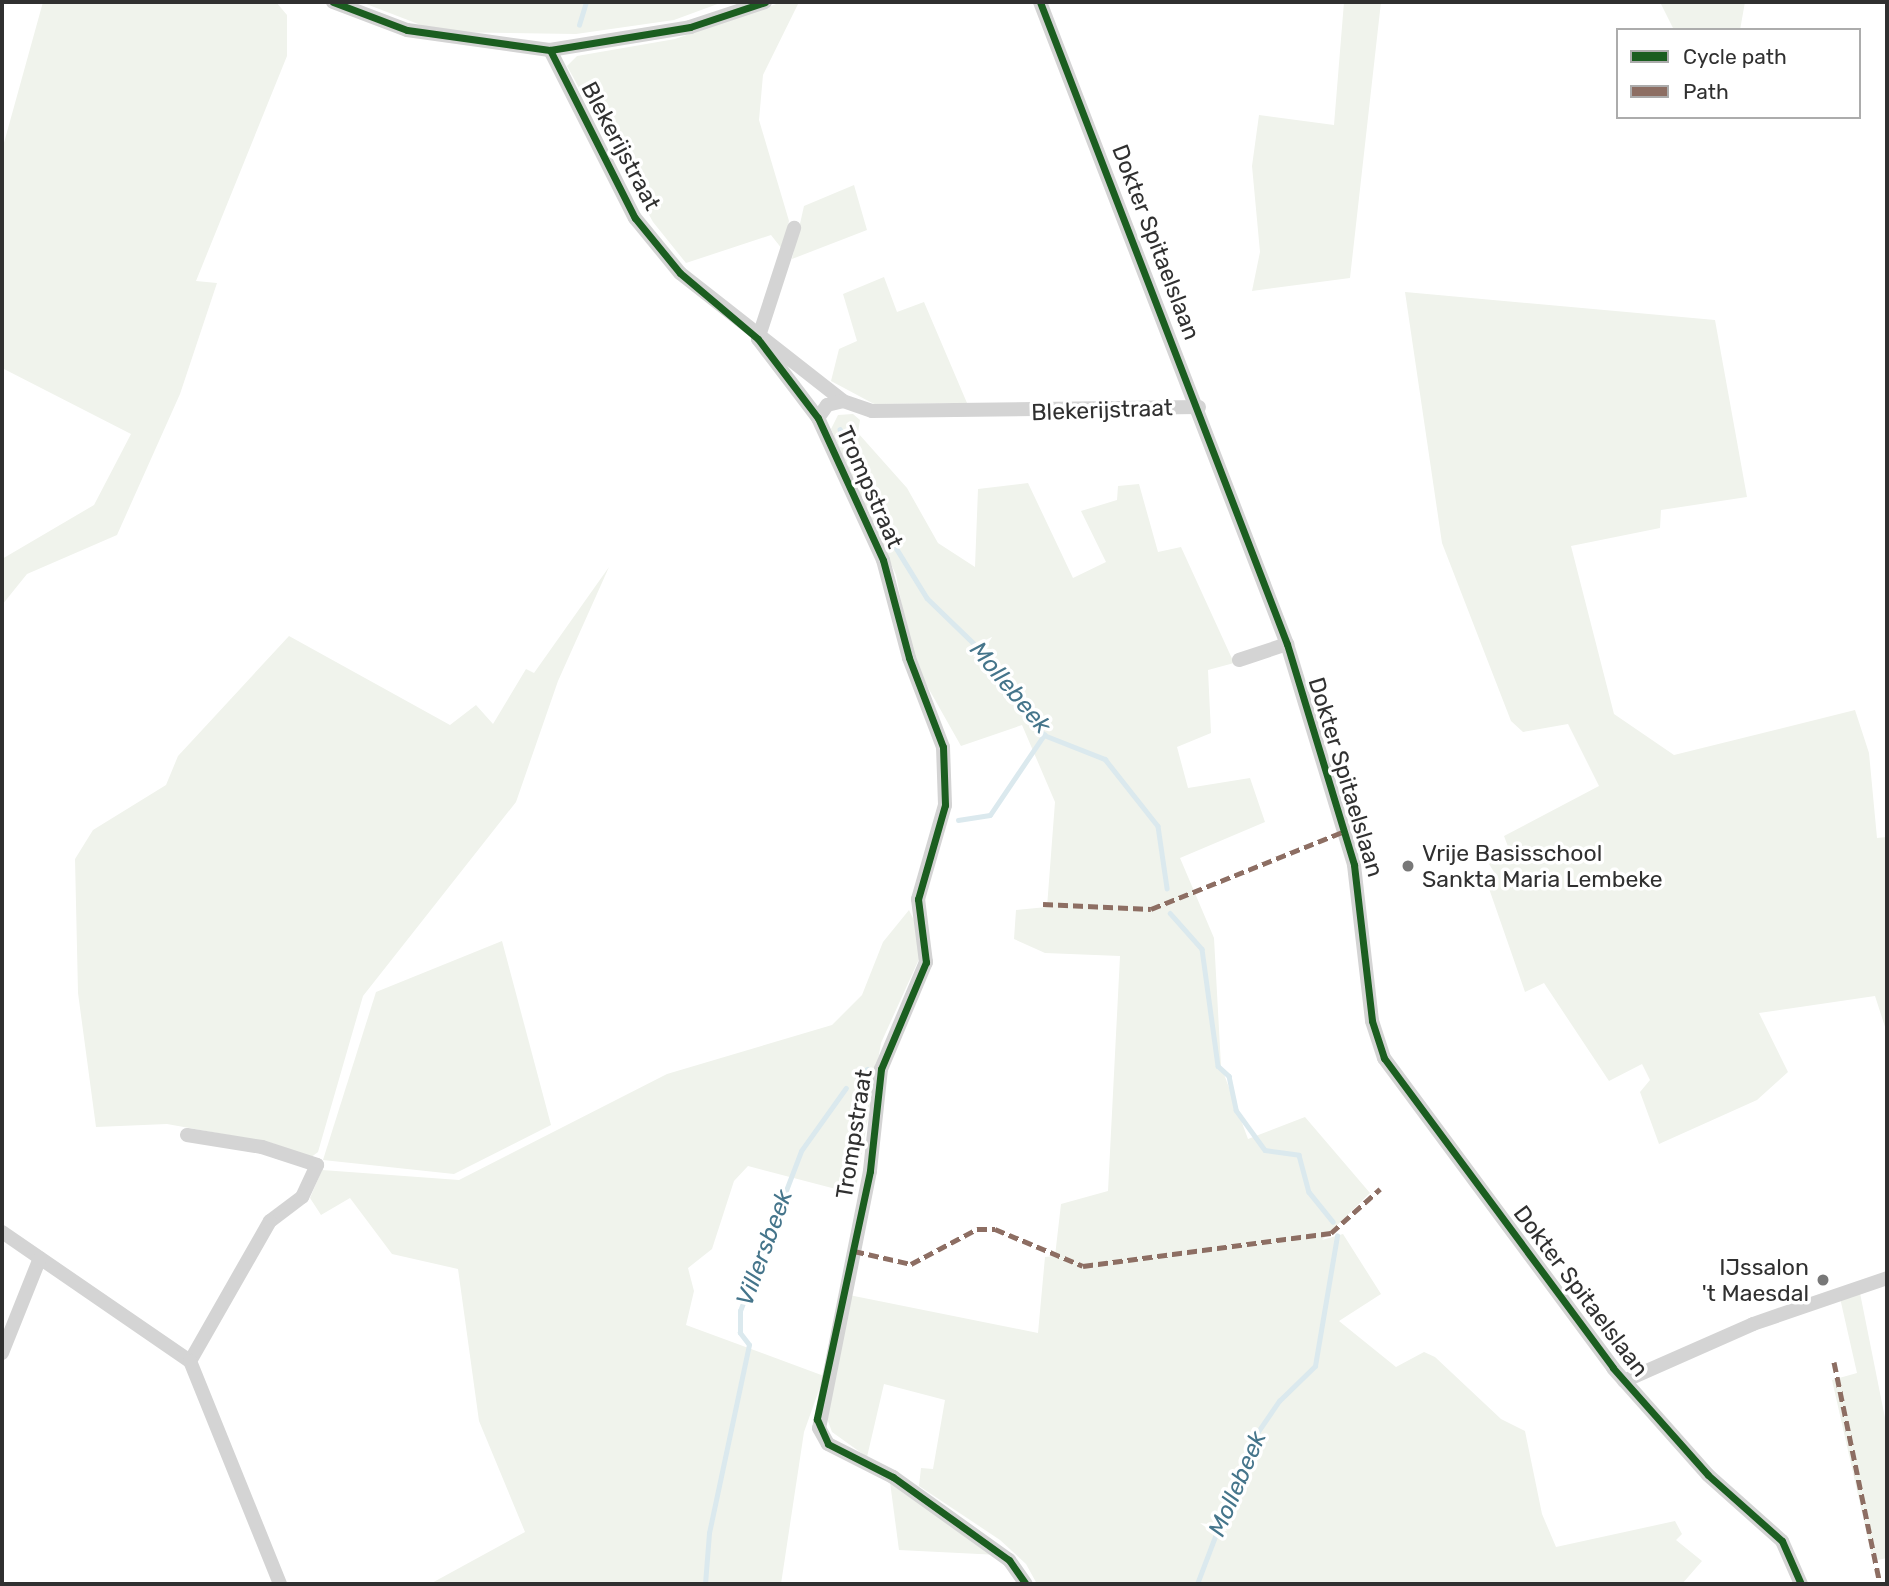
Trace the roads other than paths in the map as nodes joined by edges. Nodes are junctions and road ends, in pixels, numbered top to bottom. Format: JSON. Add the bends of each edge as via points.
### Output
{"nodes":[{"id":1,"x":333,"y":2,"type":"edge"},
{"id":2,"x":765,"y":2,"type":"edge"},
{"id":3,"x":1040,"y":2,"type":"edge"},
{"id":4,"x":550,"y":50,"type":"junction"},
{"id":5,"x":794,"y":228,"type":"dead end"},
{"id":6,"x":758,"y":339,"type":"junction"},
{"id":7,"x":843,"y":401,"type":"junction"},
{"id":8,"x":1199,"y":407,"type":"junction"},
{"id":9,"x":818,"y":418,"type":"junction"},
{"id":10,"x":1287,"y":644,"type":"junction"},
{"id":11,"x":1239,"y":660,"type":"dead end"},
{"id":12,"x":187,"y":1135,"type":"dead end"},
{"id":13,"x":2,"y":1232,"type":"edge"},
{"id":14,"x":40,"y":1258,"type":"junction"},
{"id":15,"x":1887,"y":1278,"type":"edge"},
{"id":16,"x":2,"y":1353,"type":"edge"},
{"id":17,"x":190,"y":1361,"type":"junction"},
{"id":18,"x":1624,"y":1381,"type":"junction"},
{"id":19,"x":280,"y":1584,"type":"edge"},
{"id":20,"x":1026,"y":1584,"type":"edge"},
{"id":21,"x":1801,"y":1584,"type":"edge"}],
"edges":[{"from":1,"to":4,"type":"street","via":[[420,33]]},
{"from":2,"to":4,"type":"street","via":[[690,27]]},
{"from":3,"to":8,"type":"street","name":"Dokter Spitaelslaan"},
{"from":4,"to":6,"type":"street","name":"Blekerijstraat","via":[[635,218],[680,273]]},
{"from":5,"to":6,"type":"street"},
{"from":6,"to":7,"type":"street","name":"Blekerijstraat"},
{"from":6,"to":9,"type":"street","name":"Trompstraat"},
{"from":7,"to":8,"type":"street","name":"Blekerijstraat","via":[[872,411]]},
{"from":7,"to":9,"type":"street","via":[[827,405]]},
{"from":8,"to":10,"type":"street","name":"Dokter Spitaelslaan"},
{"from":9,"to":20,"type":"street","name":"Trompstraat","via":[[883,560],[909,658],[943,747],[945,804],[918,900],[926,962],[881,1069],[870,1171],[819,1428],[828,1444],[893,1477],[1009,1560]]},
{"from":10,"to":11,"type":"street"},
{"from":10,"to":18,"type":"street","name":"Dokter Spitaelslaan","via":[[1354,865],[1373,1021],[1384,1058]]},
{"from":12,"to":17,"type":"street","via":[[262,1147],[317,1165],[302,1197],[270,1222]]},
{"from":13,"to":14,"type":"street"},
{"from":14,"to":16,"type":"street"},
{"from":14,"to":17,"type":"street"},
{"from":15,"to":18,"type":"street","via":[[1753,1324]]},
{"from":17,"to":19,"type":"street"},
{"from":18,"to":21,"type":"street","name":"Dokter Spitaelslaan","via":[[1708,1475],[1782,1541]]}]}
